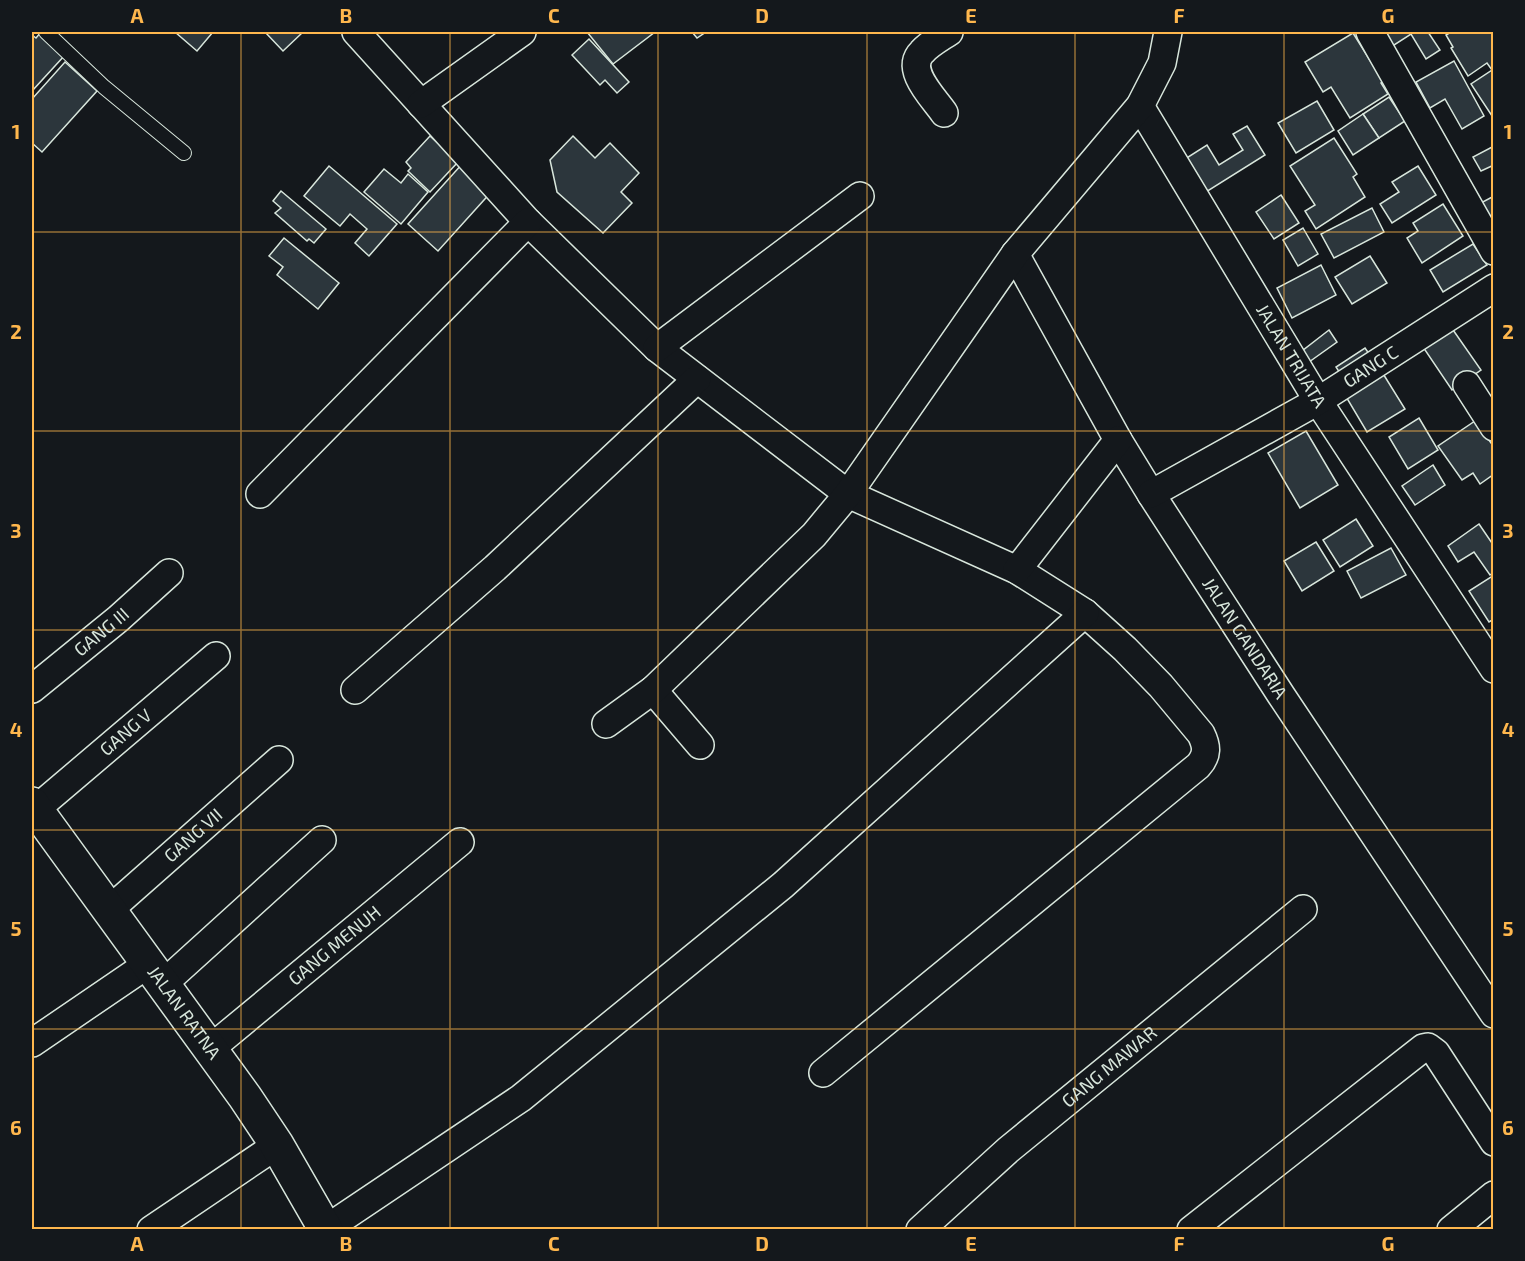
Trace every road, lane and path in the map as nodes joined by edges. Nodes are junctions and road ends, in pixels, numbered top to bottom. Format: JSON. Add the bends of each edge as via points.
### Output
{"nodes":[{"id":1,"x":46,"y":32,"type":"edge"},
{"id":2,"x":356,"y":32,"type":"edge"},
{"id":3,"x":522,"y":32,"type":"edge"},
{"id":4,"x":949,"y":32,"type":"edge"},
{"id":5,"x":1168,"y":32,"type":"edge"},
{"id":6,"x":1370,"y":32,"type":"edge"},
{"id":7,"x":422,"y":104,"type":"junction"},
{"id":8,"x":1140,"y":106,"type":"junction"},
{"id":9,"x":944,"y":113,"type":"dead end"},
{"id":10,"x":184,"y":153,"type":"dead end"},
{"id":11,"x":860,"y":196,"type":"dead end"},
{"id":12,"x":528,"y":222,"type":"junction"},
{"id":13,"x":1494,"y":251,"type":"edge"},
{"id":14,"x":1015,"y":254,"type":"junction"},
{"id":15,"x":1494,"y":288,"type":"edge"},
{"id":16,"x":657,"y":348,"type":"junction"},
{"id":17,"x":697,"y":379,"type":"junction"},
{"id":18,"x":1467,"y":385,"type":"dead end"},
{"id":19,"x":1318,"y":401,"type":"junction"},
{"id":20,"x":1494,"y":427,"type":"edge"},
{"id":21,"x":1118,"y":440,"type":"junction"},
{"id":22,"x":260,"y":494,"type":"dead end"},
{"id":23,"x":848,"y":494,"type":"junction"},
{"id":24,"x":1151,"y":494,"type":"junction"},
{"id":25,"x":1017,"y":570,"type":"junction"},
{"id":26,"x":169,"y":573,"type":"dead end"},
{"id":27,"x":1085,"y":613,"type":"junction"},
{"id":28,"x":216,"y":656,"type":"dead end"},
{"id":29,"x":1494,"y":669,"type":"edge"},
{"id":30,"x":32,"y":689,"type":"edge"},
{"id":31,"x":355,"y":690,"type":"dead end"},
{"id":32,"x":654,"y":690,"type":"junction"},
{"id":33,"x":606,"y":724,"type":"dead end"},
{"id":34,"x":700,"y":746,"type":"dead end"},
{"id":35,"x":279,"y":760,"type":"dead end"},
{"id":36,"x":34,"y":806,"type":"edge"},
{"id":37,"x":322,"y":840,"type":"dead end"},
{"id":38,"x":460,"y":842,"type":"dead end"},
{"id":39,"x":1303,"y":909,"type":"dead end"},
{"id":40,"x":108,"y":911,"type":"junction"},
{"id":41,"x":155,"y":974,"type":"junction"},
{"id":42,"x":1494,"y":1014,"type":"edge"},
{"id":43,"x":32,"y":1043,"type":"edge"},
{"id":44,"x":210,"y":1049,"type":"junction"},
{"id":45,"x":823,"y":1073,"type":"dead end"},
{"id":46,"x":1494,"y":1142,"type":"edge"},
{"id":47,"x":277,"y":1145,"type":"junction"},
{"id":48,"x":1494,"y":1195,"type":"edge"},
{"id":49,"x":326,"y":1229,"type":"edge"},
{"id":50,"x":151,"y":1230,"type":"edge"},
{"id":51,"x":920,"y":1230,"type":"edge"},
{"id":52,"x":1191,"y":1230,"type":"edge"},
{"id":53,"x":1451,"y":1230,"type":"edge"}],
"edges":[{"from":1,"to":10,"type":"lane","via":[[104,87]]},
{"from":2,"to":7,"type":"street"},
{"from":3,"to":7,"type":"street"},
{"from":4,"to":9,"type":"street","via":[[921,52],[916,61],[916,72]]},
{"from":5,"to":8,"type":"street","via":[[1162,63]]},
{"from":6,"to":13,"type":"street"},
{"from":7,"to":12,"type":"street"},
{"from":8,"to":14,"type":"street"},
{"from":8,"to":19,"type":"street","name":"JALAN TRIJATA"},
{"from":11,"to":16,"type":"street"},
{"from":12,"to":16,"type":"street"},
{"from":12,"to":22,"type":"street"},
{"from":14,"to":21,"type":"street","name":"JALAN GANDARIA"},
{"from":14,"to":23,"type":"street"},
{"from":15,"to":19,"type":"street","name":"GANG C"},
{"from":16,"to":17,"type":"street"},
{"from":17,"to":23,"type":"street"},
{"from":17,"to":31,"type":"street","via":[[495,568]]},
{"from":18,"to":20,"type":"street"},
{"from":19,"to":24,"type":"street","name":"GANG C"},
{"from":19,"to":29,"type":"street","name":"JALAN TRIJATA"},
{"from":21,"to":24,"type":"street","name":"JALAN GANDARIA"},
{"from":21,"to":25,"type":"street"},
{"from":23,"to":25,"type":"street"},
{"from":23,"to":32,"type":"street","via":[[814,535]]},
{"from":24,"to":42,"type":"street","name":"JALAN GANDARIA"},
{"from":25,"to":27,"type":"street"},
{"from":26,"to":30,"type":"street","name":"GANG III"},
{"from":27,"to":45,"type":"street","via":[[1161,686],[1201,734],[1206,751],[1203,760]]},
{"from":27,"to":49,"type":"street","via":[[783,885],[521,1098]]},
{"from":28,"to":36,"type":"street","name":"GANG V"},
{"from":32,"to":33,"type":"street"},
{"from":32,"to":34,"type":"street"},
{"from":35,"to":40,"type":"street","name":"GANG VII"},
{"from":36,"to":40,"type":"street","name":"JALAN RATNA"},
{"from":37,"to":41,"type":"street"},
{"from":38,"to":44,"type":"street","name":"GANG MENUH"},
{"from":39,"to":51,"type":"street","name":"GANG MAWAR","via":[[1008,1150]]},
{"from":40,"to":41,"type":"street","name":"JALAN RATNA"},
{"from":41,"to":43,"type":"street"},
{"from":41,"to":44,"type":"street","name":"JALAN RATNA"},
{"from":44,"to":47,"type":"street","name":"JALAN RATNA"},
{"from":46,"to":52,"type":"street","via":[[1436,1053],[1423,1048]]},
{"from":47,"to":49,"type":"street","name":"JALAN RATNA"},
{"from":47,"to":50,"type":"street"},
{"from":48,"to":53,"type":"street"}]}
